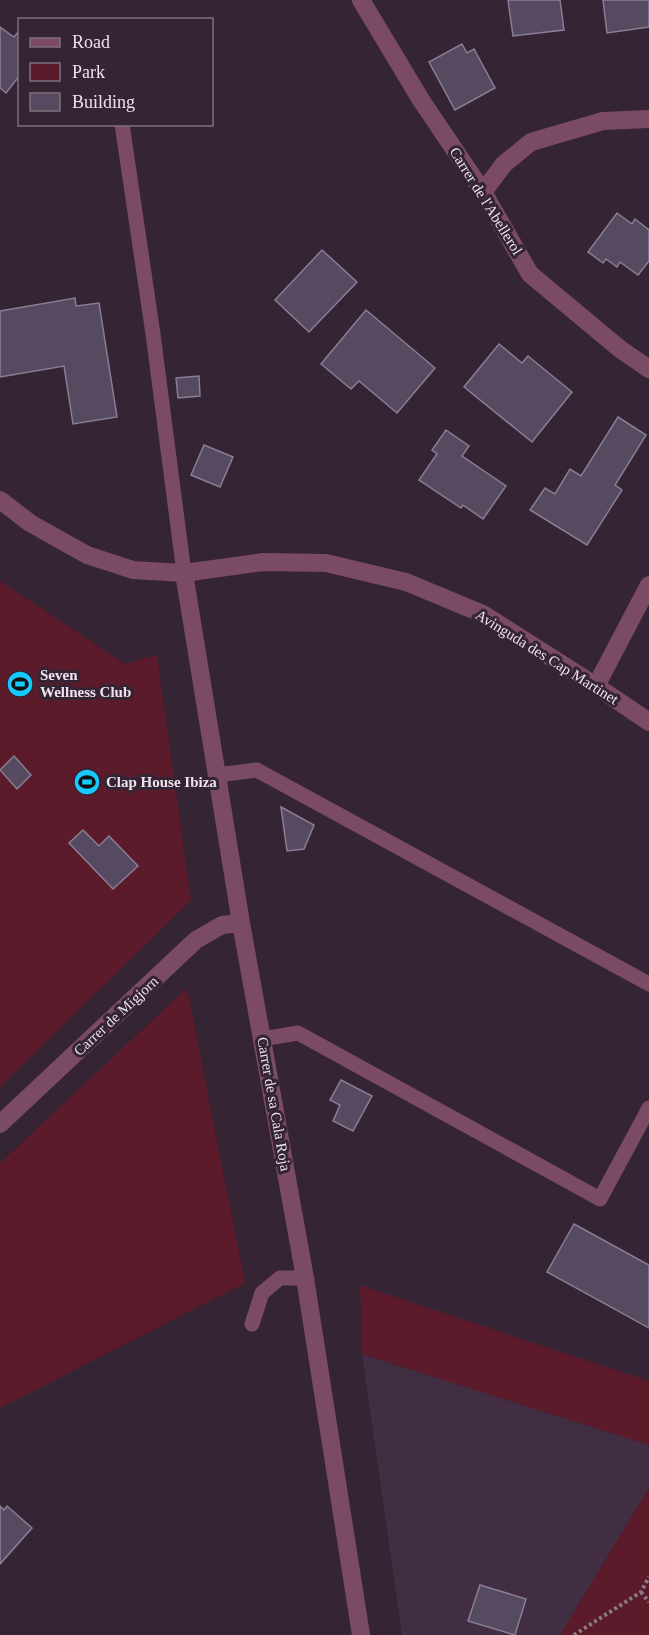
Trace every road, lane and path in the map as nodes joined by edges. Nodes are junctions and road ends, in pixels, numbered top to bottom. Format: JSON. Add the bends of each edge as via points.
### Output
{"nodes":[{"id":1,"x":361,"y":0,"type":"edge"},
{"id":2,"x":649,"y":119,"type":"edge"},
{"id":3,"x":122,"y":126,"type":"edge"},
{"id":4,"x":483,"y":192,"type":"junction"},
{"id":5,"x":649,"y":369,"type":"edge"},
{"id":6,"x":0,"y":500,"type":"edge"},
{"id":7,"x":184,"y":573,"type":"junction"},
{"id":8,"x":649,"y":585,"type":"edge"},
{"id":9,"x":596,"y":686,"type":"junction"},
{"id":10,"x":649,"y":722,"type":"edge"},
{"id":11,"x":217,"y":776,"type":"junction"},
{"id":12,"x":241,"y":923,"type":"junction"},
{"id":13,"x":649,"y":984,"type":"edge"},
{"id":14,"x":262,"y":1039,"type":"junction"},
{"id":15,"x":649,"y":1108,"type":"edge"},
{"id":16,"x":0,"y":1124,"type":"edge"},
{"id":17,"x":305,"y":1278,"type":"junction"},
{"id":18,"x":252,"y":1324,"type":"dead end"},
{"id":19,"x":649,"y":1577,"type":"edge"},
{"id":20,"x":641,"y":1592,"type":"junction"},
{"id":21,"x":649,"y":1602,"type":"edge"},
{"id":22,"x":361,"y":1635,"type":"edge"},
{"id":23,"x":574,"y":1635,"type":"edge"}],
"edges":[{"from":1,"to":4,"type":"street","name":"Carrer de l'Abellerol"},
{"from":2,"to":4,"type":"street","via":[[603,121],[531,142],[504,164]]},
{"from":3,"to":7,"type":"lane"},
{"from":4,"to":5,"type":"street","name":"Carrer de l'Abellerol","via":[[530,274]]},
{"from":6,"to":7,"type":"street","name":"Avinguda des Cap Martinet","via":[[30,523],[87,555],[133,570]]},
{"from":7,"to":9,"type":"street","name":"Avinguda des Cap Martinet","via":[[262,562],[326,563],[406,582],[483,614]]},
{"from":7,"to":11,"type":"street","name":"Carrer de sa Cala Roja"},
{"from":8,"to":9,"type":"street"},
{"from":9,"to":10,"type":"street","name":"Avinguda des Cap Martinet"},
{"from":11,"to":12,"type":"street","name":"Carrer de sa Cala Roja"},
{"from":11,"to":13,"type":"lane","via":[[257,770]]},
{"from":12,"to":14,"type":"street","name":"Carrer de sa Cala Roja"},
{"from":12,"to":16,"type":"street","name":"Carrer de Migjorn","via":[[222,925],[196,940]]},
{"from":14,"to":15,"type":"lane","via":[[298,1033],[600,1199]]},
{"from":14,"to":17,"type":"street","name":"Carrer de sa Cala Roja"},
{"from":17,"to":18,"type":"lane","via":[[280,1278],[262,1293]]},
{"from":17,"to":22,"type":"street","name":"Carrer de sa Cala Roja"},
{"from":19,"to":20,"type":"path"},
{"from":20,"to":21,"type":"path"},
{"from":20,"to":23,"type":"path"}]}
